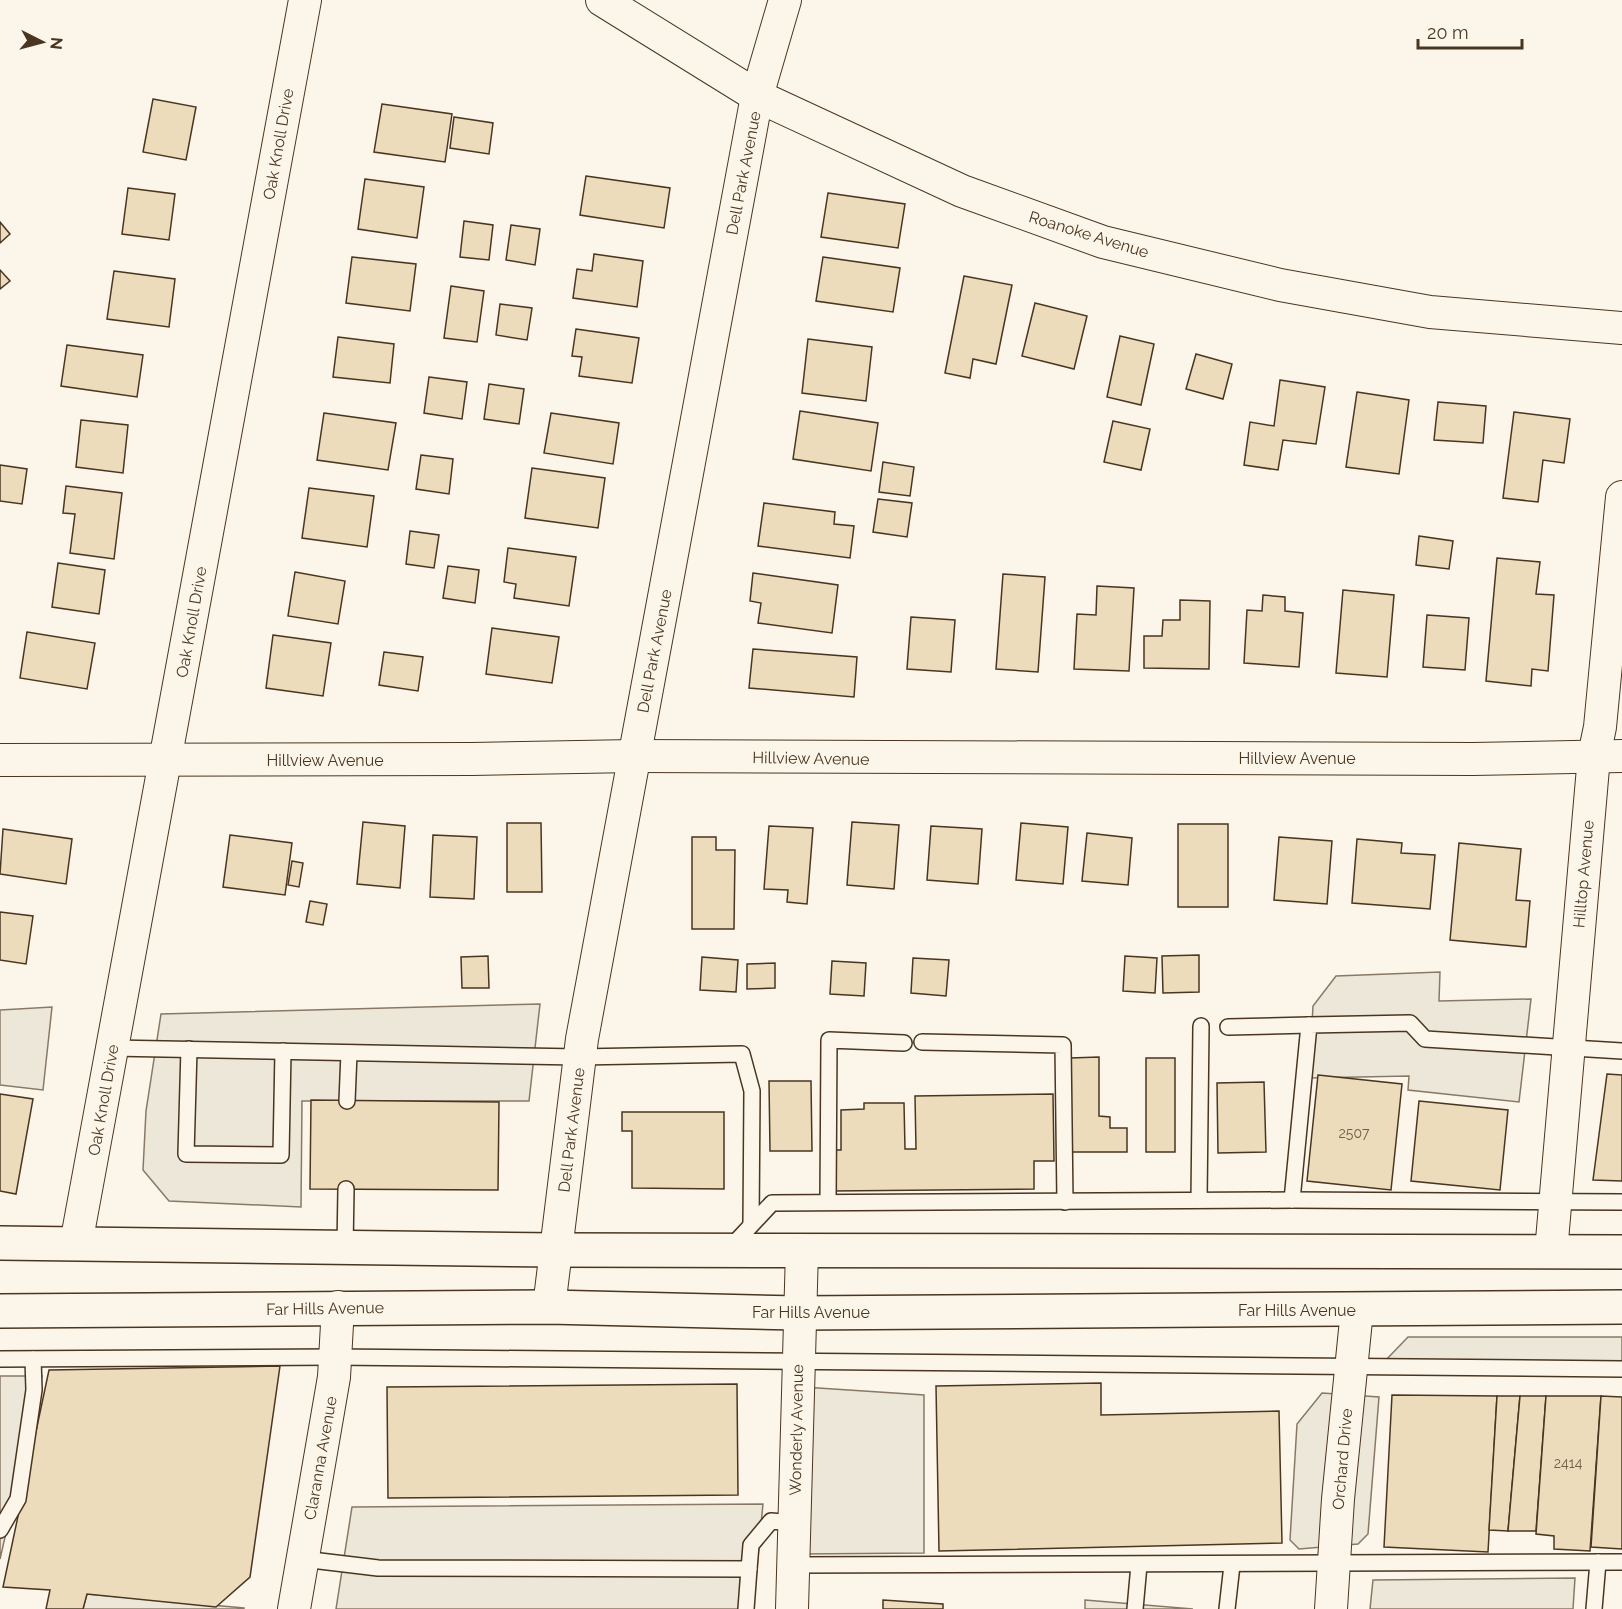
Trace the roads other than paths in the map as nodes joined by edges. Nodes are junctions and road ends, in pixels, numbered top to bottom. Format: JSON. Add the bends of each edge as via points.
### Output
{"nodes":[{"id":1,"x":305,"y":0,"type":"edge"},
{"id":2,"x":602,"y":0,"type":"edge"},
{"id":3,"x":785,"y":0,"type":"edge"},
{"id":4,"x":757,"y":96,"type":"junction"},
{"id":5,"x":1622,"y":328,"type":"edge"},
{"id":6,"x":1622,"y":497,"type":"edge"},
{"id":7,"x":634,"y":756,"type":"junction"},
{"id":8,"x":1608,"y":756,"type":"edge"},
{"id":9,"x":0,"y":760,"type":"edge"},
{"id":10,"x":166,"y":760,"type":"junction"},
{"id":11,"x":1309,"y":1025,"type":"junction"},
{"id":12,"x":1201,"y":1026,"type":"dead end"},
{"id":13,"x":1228,"y":1028,"type":"dead end"},
{"id":14,"x":922,"y":1042,"type":"dead end"},
{"id":15,"x":904,"y":1043,"type":"dead end"},
{"id":16,"x":112,"y":1048,"type":"junction"},
{"id":17,"x":1568,"y":1048,"type":"junction"},
{"id":18,"x":189,"y":1050,"type":"junction"},
{"id":19,"x":283,"y":1051,"type":"junction"},
{"id":20,"x":1622,"y":1051,"type":"edge"},
{"id":21,"x":349,"y":1053,"type":"junction"},
{"id":22,"x":579,"y":1057,"type":"junction"},
{"id":23,"x":347,"y":1101,"type":"dead end"},
{"id":24,"x":346,"y":1189,"type":"dead end"},
{"id":25,"x":1198,"y":1200,"type":"junction"},
{"id":26,"x":1292,"y":1200,"type":"junction"},
{"id":27,"x":828,"y":1202,"type":"junction"},
{"id":28,"x":1065,"y":1202,"type":"junction"},
{"id":29,"x":1554,"y":1202,"type":"junction"},
{"id":30,"x":1622,"y":1202,"type":"edge"},
{"id":31,"x":751,"y":1225,"type":"junction"},
{"id":32,"x":0,"y":1243,"type":"edge"},
{"id":33,"x":76,"y":1244,"type":"junction"},
{"id":34,"x":345,"y":1247,"type":"junction"},
{"id":35,"x":556,"y":1250,"type":"junction"},
{"id":36,"x":728,"y":1250,"type":"junction"},
{"id":37,"x":802,"y":1250,"type":"junction"},
{"id":38,"x":1551,"y":1252,"type":"junction"},
{"id":39,"x":1622,"y":1252,"type":"edge"},
{"id":40,"x":338,"y":1307,"type":"junction"},
{"id":41,"x":549,"y":1307,"type":"junction"},
{"id":42,"x":1622,"y":1307,"type":"edge"},
{"id":43,"x":1357,"y":1310,"type":"junction"},
{"id":44,"x":0,"y":1311,"type":"edge"},
{"id":45,"x":798,"y":1313,"type":"junction"},
{"id":46,"x":335,"y":1357,"type":"junction"},
{"id":47,"x":0,"y":1359,"type":"edge"},
{"id":48,"x":33,"y":1359,"type":"junction"},
{"id":49,"x":797,"y":1362,"type":"junction"},
{"id":50,"x":1350,"y":1366,"type":"junction"},
{"id":51,"x":1622,"y":1369,"type":"edge"},
{"id":52,"x":794,"y":1522,"type":"junction"},
{"id":53,"x":0,"y":1530,"type":"edge"},
{"id":54,"x":303,"y":1559,"type":"junction"},
{"id":55,"x":1598,"y":1562,"type":"junction"},
{"id":56,"x":1622,"y":1562,"type":"edge"},
{"id":57,"x":793,"y":1565,"type":"junction"},
{"id":58,"x":1139,"y":1565,"type":"junction"},
{"id":59,"x":1232,"y":1565,"type":"junction"},
{"id":60,"x":1334,"y":1565,"type":"junction"},
{"id":61,"x":749,"y":1569,"type":"junction"},
{"id":62,"x":294,"y":1609,"type":"edge"},
{"id":63,"x":746,"y":1609,"type":"edge"},
{"id":64,"x":792,"y":1609,"type":"edge"},
{"id":65,"x":1135,"y":1609,"type":"edge"},
{"id":66,"x":1227,"y":1609,"type":"edge"},
{"id":67,"x":1331,"y":1609,"type":"edge"},
{"id":68,"x":1594,"y":1609,"type":"edge"}],
"edges":[{"from":1,"to":10,"type":"street","name":"Oak Knoll Drive"},
{"from":2,"to":4,"type":"street","name":"Roanoke Avenue"},
{"from":3,"to":4,"type":"street","name":"Dell Park Avenue"},
{"from":4,"to":5,"type":"street","name":"Roanoke Avenue","via":[[962,191],[1103,242],[1280,285],[1430,312]]},
{"from":4,"to":7,"type":"street","name":"Dell Park Avenue"},
{"from":6,"to":8,"type":"street","name":"Hilltop Avenue","via":[[1600,727]]},
{"from":7,"to":8,"type":"street","name":"Hillview Avenue"},
{"from":7,"to":10,"type":"street","name":"Hillview Avenue"},
{"from":7,"to":22,"type":"street","name":"Dell Park Avenue"},
{"from":8,"to":17,"type":"street","name":"Hilltop Avenue"},
{"from":9,"to":10,"type":"street","name":"Hillview Avenue"},
{"from":10,"to":16,"type":"street","name":"Oak Knoll Drive"},
{"from":11,"to":13,"type":"lane"},
{"from":11,"to":17,"type":"lane","via":[[1410,1023],[1425,1039]]},
{"from":11,"to":26,"type":"lane"},
{"from":12,"to":25,"type":"lane"},
{"from":14,"to":28,"type":"lane","via":[[1063,1045]]},
{"from":15,"to":27,"type":"lane","via":[[829,1040]]},
{"from":16,"to":18,"type":"lane"},
{"from":16,"to":33,"type":"street","name":"Oak Knoll Drive"},
{"from":17,"to":20,"type":"lane"},
{"from":17,"to":29,"type":"street","name":"Hilltop Avenue"},
{"from":18,"to":19,"type":"lane"},
{"from":18,"to":19,"type":"lane","via":[[186,1154],[281,1155]]},
{"from":19,"to":21,"type":"lane"},
{"from":21,"to":22,"type":"lane"},
{"from":21,"to":23,"type":"lane"},
{"from":22,"to":31,"type":"lane","via":[[742,1054],[752,1091]]},
{"from":22,"to":35,"type":"street","name":"Dell Park Avenue"},
{"from":24,"to":34,"type":"lane"},
{"from":25,"to":26,"type":"lane"},
{"from":25,"to":28,"type":"lane"},
{"from":26,"to":29,"type":"lane"},
{"from":27,"to":28,"type":"lane"},
{"from":27,"to":31,"type":"lane","via":[[772,1203]]},
{"from":29,"to":30,"type":"lane"},
{"from":29,"to":38,"type":"street","name":"Hilltop Avenue"},
{"from":31,"to":36,"type":"lane"},
{"from":32,"to":33,"type":"main road"},
{"from":33,"to":34,"type":"main road"},
{"from":34,"to":35,"type":"main road"},
{"from":35,"to":36,"type":"main road"},
{"from":35,"to":41,"type":"street","name":"Dell Park Avenue"},
{"from":36,"to":37,"type":"main road"},
{"from":37,"to":38,"type":"main road"},
{"from":37,"to":45,"type":"street","name":"Wonderly Avenue"},
{"from":38,"to":39,"type":"main road"},
{"from":40,"to":41,"type":"main road","name":"Far Hills Avenue"},
{"from":40,"to":44,"type":"main road","name":"Far Hills Avenue"},
{"from":40,"to":46,"type":"street","name":"Claranna Avenue"},
{"from":41,"to":45,"type":"main road","name":"Far Hills Avenue"},
{"from":42,"to":43,"type":"main road","name":"Far Hills Avenue"},
{"from":43,"to":45,"type":"main road","name":"Far Hills Avenue"},
{"from":43,"to":50,"type":"street","name":"Orchard Drive"},
{"from":45,"to":49,"type":"street","name":"Wonderly Avenue"},
{"from":46,"to":48,"type":"lane"},
{"from":46,"to":49,"type":"lane"},
{"from":46,"to":54,"type":"street","name":"Claranna Avenue"},
{"from":47,"to":48,"type":"lane"},
{"from":48,"to":53,"type":"lane","via":[[34,1390],[18,1499]]},
{"from":49,"to":50,"type":"lane"},
{"from":49,"to":52,"type":"street","name":"Wonderly Avenue"},
{"from":50,"to":51,"type":"lane"},
{"from":50,"to":60,"type":"street","name":"Orchard Drive"},
{"from":52,"to":57,"type":"street","name":"Wonderly Avenue"},
{"from":52,"to":61,"type":"lane","via":[[771,1521],[751,1545]]},
{"from":54,"to":61,"type":"lane","via":[[378,1568]]},
{"from":54,"to":62,"type":"street","name":"Claranna Avenue"},
{"from":55,"to":56,"type":"lane"},
{"from":55,"to":60,"type":"lane"},
{"from":55,"to":68,"type":"lane"},
{"from":57,"to":58,"type":"lane"},
{"from":57,"to":64,"type":"street","name":"Wonderly Avenue"},
{"from":58,"to":59,"type":"lane"},
{"from":58,"to":65,"type":"lane"},
{"from":59,"to":60,"type":"lane"},
{"from":59,"to":66,"type":"lane"},
{"from":60,"to":67,"type":"street","name":"Orchard Drive"},
{"from":61,"to":63,"type":"lane"}]}
